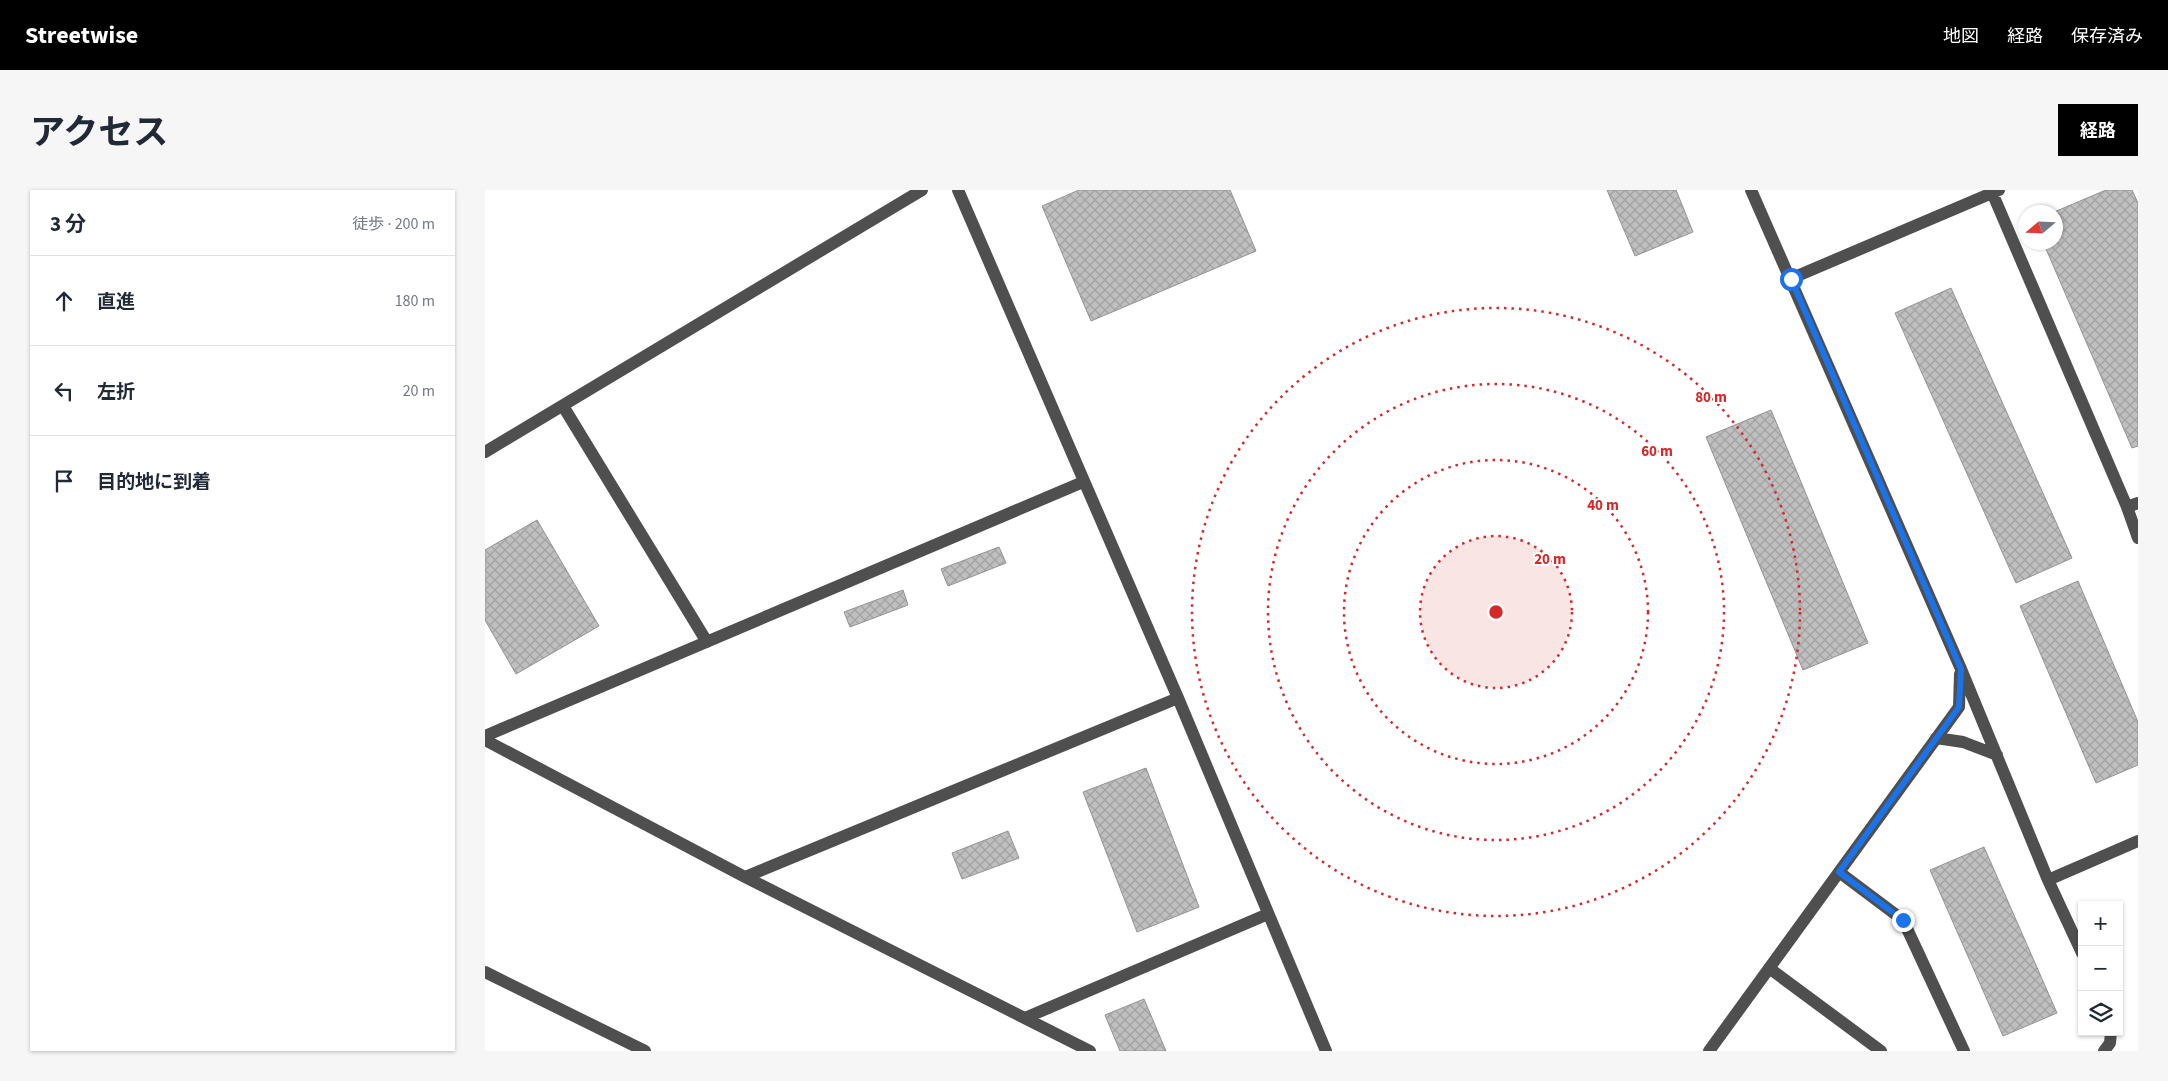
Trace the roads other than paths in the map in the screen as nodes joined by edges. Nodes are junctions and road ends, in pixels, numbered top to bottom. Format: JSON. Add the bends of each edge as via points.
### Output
{"nodes":[{"id":1,"x":922,"y":190,"type":"edge"},
{"id":2,"x":957,"y":190,"type":"edge"},
{"id":3,"x":1751,"y":190,"type":"edge"},
{"id":4,"x":1994,"y":191,"type":"edge"},
{"id":5,"x":1791,"y":279,"type":"junction"},
{"id":6,"x":563,"y":406,"type":"junction"},
{"id":7,"x":485,"y":452,"type":"edge"},
{"id":8,"x":1083,"y":482,"type":"junction"},
{"id":9,"x":2132,"y":505,"type":"edge"},
{"id":10,"x":2138,"y":538,"type":"edge"},
{"id":11,"x":707,"y":642,"type":"junction"},
{"id":12,"x":1961,"y":669,"type":"junction"},
{"id":13,"x":1178,"y":698,"type":"junction"},
{"id":14,"x":485,"y":736,"type":"edge"},
{"id":15,"x":1937,"y":738,"type":"junction"},
{"id":16,"x":485,"y":740,"type":"edge"},
{"id":17,"x":1997,"y":755,"type":"junction"},
{"id":18,"x":2138,"y":841,"type":"edge"},
{"id":19,"x":1839,"y":872,"type":"junction"},
{"id":20,"x":745,"y":877,"type":"junction"},
{"id":21,"x":2048,"y":880,"type":"junction"},
{"id":22,"x":1268,"y":914,"type":"junction"},
{"id":23,"x":2079,"y":946,"type":"edge"},
{"id":24,"x":1769,"y":968,"type":"junction"},
{"id":25,"x":485,"y":972,"type":"edge"},
{"id":26,"x":1025,"y":1018,"type":"junction"},
{"id":27,"x":2111,"y":1036,"type":"edge"},
{"id":28,"x":645,"y":1051,"type":"edge"},
{"id":29,"x":1090,"y":1051,"type":"edge"},
{"id":30,"x":1325,"y":1051,"type":"edge"},
{"id":31,"x":1709,"y":1051,"type":"edge"},
{"id":32,"x":1881,"y":1051,"type":"edge"},
{"id":33,"x":1964,"y":1051,"type":"edge"},
{"id":34,"x":2104,"y":1051,"type":"edge"}],
"edges":[{"from":1,"to":6,"type":"lane"},
{"from":2,"to":8,"type":"lane"},
{"from":3,"to":5,"type":"lane"},
{"from":4,"to":5,"type":"lane"},
{"from":4,"to":9,"type":"lane"},
{"from":5,"to":12,"type":"lane"},
{"from":6,"to":7,"type":"lane"},
{"from":6,"to":11,"type":"lane"},
{"from":8,"to":11,"type":"lane"},
{"from":8,"to":13,"type":"lane"},
{"from":9,"to":10,"type":"lane"},
{"from":11,"to":14,"type":"lane"},
{"from":12,"to":15,"type":"lane","via":[[1959,707]]},
{"from":12,"to":17,"type":"lane"},
{"from":13,"to":20,"type":"lane"},
{"from":13,"to":22,"type":"lane"},
{"from":15,"to":17,"type":"lane","via":[[1963,742]]},
{"from":15,"to":19,"type":"lane"},
{"from":16,"to":20,"type":"lane"},
{"from":17,"to":21,"type":"lane"},
{"from":18,"to":21,"type":"lane"},
{"from":19,"to":24,"type":"lane"},
{"from":19,"to":33,"type":"lane","via":[[1903,920]]},
{"from":20,"to":26,"type":"lane"},
{"from":21,"to":23,"type":"lane"},
{"from":22,"to":26,"type":"lane"},
{"from":22,"to":30,"type":"lane"},
{"from":24,"to":31,"type":"lane"},
{"from":24,"to":32,"type":"lane"},
{"from":25,"to":28,"type":"lane"},
{"from":26,"to":29,"type":"lane"},
{"from":27,"to":34,"type":"lane"}]}
